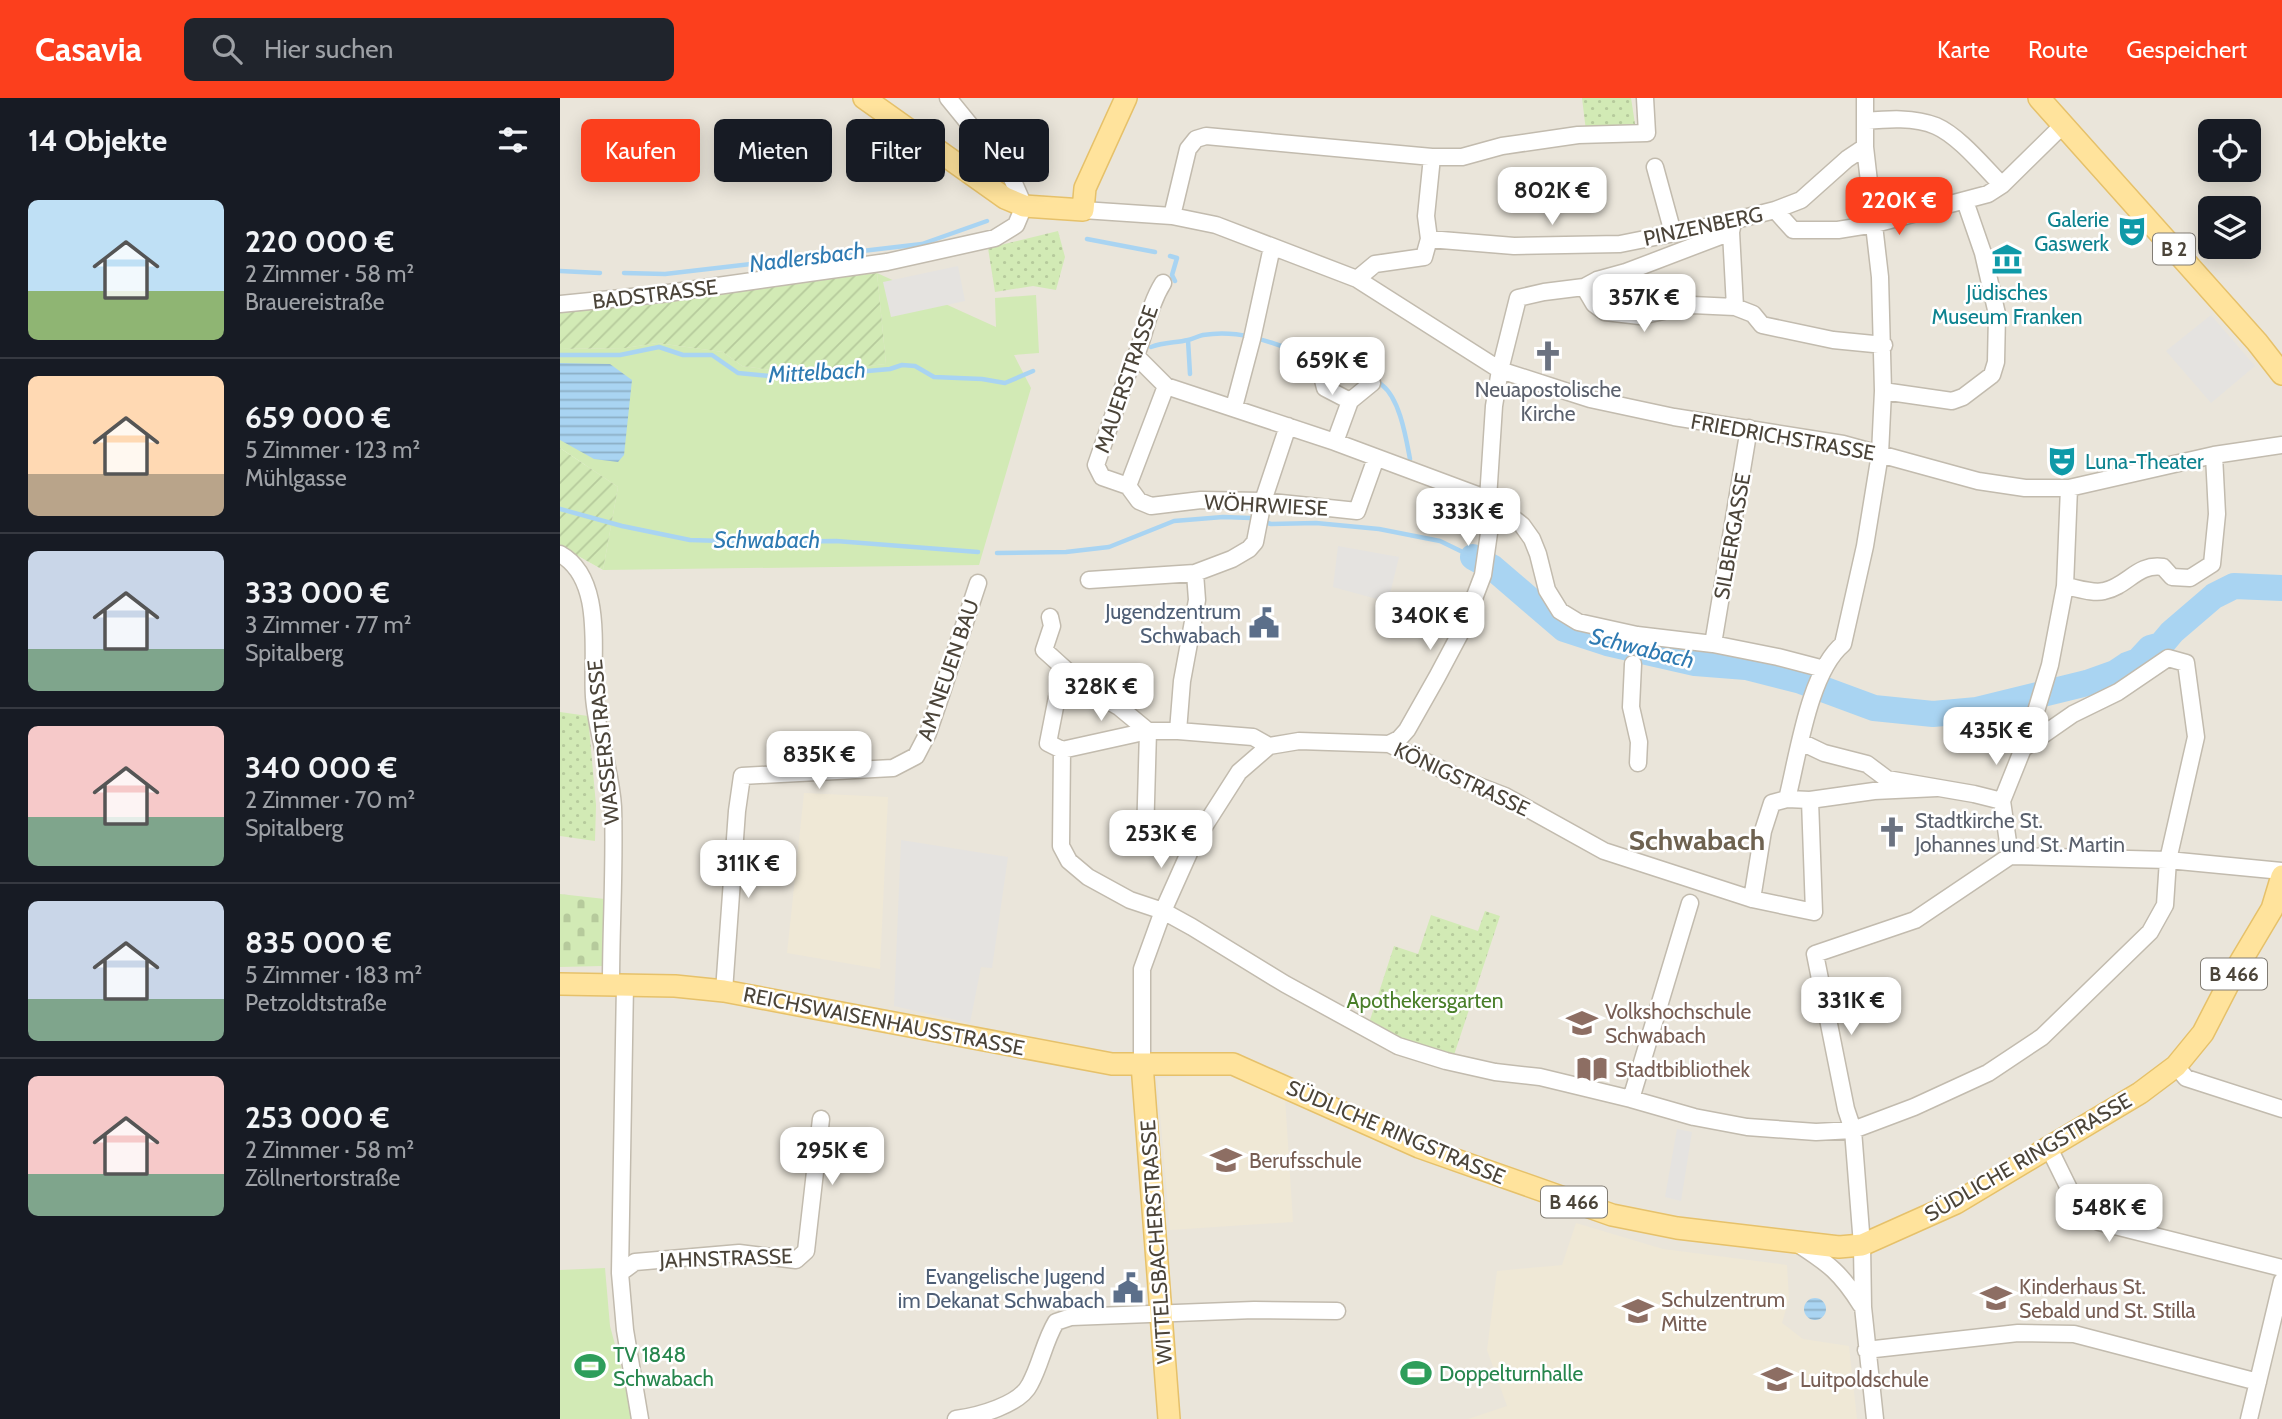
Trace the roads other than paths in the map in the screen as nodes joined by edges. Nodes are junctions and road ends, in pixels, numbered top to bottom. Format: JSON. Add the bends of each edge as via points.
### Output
{"nodes":[{"id":1,"x":864,"y":98,"type":"edge"},
{"id":2,"x":948,"y":98,"type":"edge"},
{"id":3,"x":1126,"y":98,"type":"edge"},
{"id":4,"x":1645,"y":98,"type":"edge"},
{"id":5,"x":1865,"y":98,"type":"edge"},
{"id":6,"x":2039,"y":98,"type":"edge"},
{"id":7,"x":1865,"y":121,"type":"junction"},
{"id":8,"x":2063,"y":125,"type":"junction"},
{"id":9,"x":1865,"y":147,"type":"junction"},
{"id":10,"x":1432,"y":157,"type":"junction"},
{"id":11,"x":1655,"y":167,"type":"dead end"},
{"id":12,"x":2003,"y":185,"type":"junction"},
{"id":13,"x":1965,"y":201,"type":"junction"},
{"id":14,"x":1024,"y":206,"type":"junction"},
{"id":15,"x":1083,"y":210,"type":"junction"},
{"id":16,"x":1775,"y":210,"type":"junction"},
{"id":17,"x":1172,"y":216,"type":"junction"},
{"id":18,"x":1875,"y":224,"type":"junction"},
{"id":19,"x":1732,"y":226,"type":"junction"},
{"id":20,"x":1673,"y":233,"type":"junction"},
{"id":21,"x":1429,"y":239,"type":"junction"},
{"id":22,"x":1272,"y":247,"type":"junction"},
{"id":23,"x":1357,"y":279,"type":"junction"},
{"id":24,"x":1163,"y":283,"type":"dead end"},
{"id":25,"x":1584,"y":287,"type":"junction"},
{"id":26,"x":560,"y":304,"type":"edge"},
{"id":27,"x":1735,"y":307,"type":"junction"},
{"id":28,"x":1884,"y":345,"type":"junction"},
{"id":29,"x":1137,"y":357,"type":"junction"},
{"id":30,"x":1500,"y":370,"type":"junction"},
{"id":31,"x":1321,"y":372,"type":"dead end"},
{"id":32,"x":2282,"y":374,"type":"edge"},
{"id":33,"x":1372,"y":383,"type":"dead end"},
{"id":34,"x":1166,"y":386,"type":"junction"},
{"id":35,"x":1883,"y":391,"type":"junction"},
{"id":36,"x":1350,"y":401,"type":"junction"},
{"id":37,"x":1234,"y":407,"type":"junction"},
{"id":38,"x":1288,"y":426,"type":"junction"},
{"id":39,"x":1749,"y":428,"type":"junction"},
{"id":40,"x":1335,"y":442,"type":"junction"},
{"id":41,"x":2282,"y":444,"type":"edge"},
{"id":42,"x":1880,"y":454,"type":"junction"},
{"id":43,"x":2214,"y":455,"type":"junction"},
{"id":44,"x":1376,"y":458,"type":"junction"},
{"id":45,"x":1102,"y":477,"type":"joint"},
{"id":46,"x":1128,"y":486,"type":"junction"},
{"id":47,"x":2069,"y":488,"type":"junction"},
{"id":48,"x":1488,"y":499,"type":"junction"},
{"id":49,"x":1262,"y":504,"type":"junction"},
{"id":50,"x":560,"y":554,"type":"edge"},
{"id":51,"x":1195,"y":573,"type":"junction"},
{"id":52,"x":1089,"y":580,"type":"dead end"},
{"id":53,"x":978,"y":583,"type":"dead end"},
{"id":54,"x":2065,"y":586,"type":"junction"},
{"id":55,"x":1050,"y":617,"type":"dead end"},
{"id":56,"x":1713,"y":644,"type":"junction"},
{"id":57,"x":1633,"y":664,"type":"dead end"},
{"id":58,"x":1822,"y":673,"type":"junction"},
{"id":59,"x":1057,"y":697,"type":"dead end"},
{"id":60,"x":1178,"y":731,"type":"junction"},
{"id":61,"x":1148,"y":732,"type":"junction"},
{"id":62,"x":1801,"y":742,"type":"junction"},
{"id":63,"x":1390,"y":744,"type":"junction"},
{"id":64,"x":1269,"y":746,"type":"junction"},
{"id":65,"x":2024,"y":748,"type":"junction"},
{"id":66,"x":1062,"y":750,"type":"junction"},
{"id":67,"x":1638,"y":763,"type":"dead end"},
{"id":68,"x":1937,"y":788,"type":"junction"},
{"id":69,"x":1787,"y":799,"type":"junction"},
{"id":70,"x":1810,"y":800,"type":"junction"},
{"id":71,"x":2002,"y":801,"type":"junction"},
{"id":72,"x":1193,"y":844,"type":"junction"},
{"id":73,"x":2010,"y":856,"type":"junction"},
{"id":74,"x":2168,"y":860,"type":"junction"},
{"id":75,"x":2282,"y":873,"type":"edge"},
{"id":76,"x":1752,"y":899,"type":"junction"},
{"id":77,"x":1690,"y":903,"type":"dead end"},
{"id":78,"x":1163,"y":911,"type":"junction"},
{"id":79,"x":560,"y":984,"type":"edge"},
{"id":80,"x":618,"y":984,"type":"junction"},
{"id":81,"x":724,"y":991,"type":"junction"},
{"id":82,"x":1142,"y":1064,"type":"junction"},
{"id":83,"x":2176,"y":1066,"type":"junction"},
{"id":84,"x":1631,"y":1098,"type":"junction"},
{"id":85,"x":2282,"y":1109,"type":"edge"},
{"id":86,"x":821,"y":1119,"type":"dead end"},
{"id":87,"x":1853,"y":1130,"type":"junction"},
{"id":88,"x":2049,"y":1148,"type":"junction"},
{"id":89,"x":1796,"y":1242,"type":"junction"},
{"id":90,"x":1862,"y":1245,"type":"junction"},
{"id":91,"x":2282,"y":1268,"type":"edge"},
{"id":92,"x":620,"y":1273,"type":"junction"},
{"id":93,"x":2282,"y":1281,"type":"edge"},
{"id":94,"x":1863,"y":1307,"type":"junction"},
{"id":95,"x":1337,"y":1311,"type":"dead end"},
{"id":96,"x":1162,"y":1315,"type":"junction"},
{"id":97,"x":1866,"y":1350,"type":"junction"},
{"id":98,"x":2258,"y":1382,"type":"junction"},
{"id":99,"x":640,"y":1419,"type":"edge"},
{"id":100,"x":956,"y":1419,"type":"edge"},
{"id":101,"x":1169,"y":1419,"type":"edge"},
{"id":102,"x":1875,"y":1419,"type":"edge"},
{"id":103,"x":2249,"y":1419,"type":"edge"}],
"edges":[{"from":1,"to":14,"type":"main road","via":[[1005,198]]},
{"from":2,"to":14,"type":"street","via":[[1010,174]]},
{"from":3,"to":15,"type":"main road","via":[[1085,188]]},
{"from":4,"to":10,"type":"street","via":[[1647,133],[1578,135],[1462,157]]},
{"from":5,"to":7,"type":"street"},
{"from":6,"to":8,"type":"main road","number":"B 2"},
{"from":7,"to":9,"type":"street"},
{"from":7,"to":12,"type":"street","via":[[1914,120],[1938,127]]},
{"from":8,"to":12,"type":"street"},
{"from":8,"to":32,"type":"main road","number":"B 2"},
{"from":9,"to":16,"type":"street","name":"PINZENBERG","via":[[1801,200]]},
{"from":9,"to":18,"type":"street"},
{"from":10,"to":17,"type":"street","via":[[1206,135],[1188,149]]},
{"from":10,"to":21,"type":"street","via":[[1426,216]]},
{"from":11,"to":20,"type":"street"},
{"from":12,"to":13,"type":"street"},
{"from":13,"to":18,"type":"street"},
{"from":13,"to":35,"type":"street","via":[[1997,314],[1992,375],[1952,401]]},
{"from":14,"to":15,"type":"main road"},
{"from":14,"to":26,"type":"street","name":"BADSTRASSE","via":[[1016,225],[995,238],[887,262]]},
{"from":15,"to":17,"type":"street","name":"FRIEDRICHSTRASSE"},
{"from":16,"to":18,"type":"street","name":"PINZENBERG","via":[[1793,230]]},
{"from":16,"to":19,"type":"street","name":"PINZENBERG"},
{"from":17,"to":22,"type":"street","name":"FRIEDRICHSTRASSE","via":[[1216,225]]},
{"from":18,"to":28,"type":"street"},
{"from":19,"to":20,"type":"street","name":"PINZENBERG"},
{"from":19,"to":25,"type":"street"},
{"from":19,"to":27,"type":"street"},
{"from":20,"to":21,"type":"street","name":"PINZENBERG","via":[[1620,244],[1514,246]]},
{"from":21,"to":23,"type":"street","via":[[1424,257],[1375,264]]},
{"from":22,"to":23,"type":"street","name":"FRIEDRICHSTRASSE"},
{"from":22,"to":37,"type":"street"},
{"from":23,"to":30,"type":"street","name":"FRIEDRICHSTRASSE"},
{"from":24,"to":29,"type":"street","name":"MAUERSTRASSE","via":[[1154,297]]},
{"from":25,"to":27,"type":"street","via":[[1605,312],[1640,316],[1692,304]]},
{"from":25,"to":30,"type":"street","via":[[1518,298]]},
{"from":27,"to":28,"type":"street","via":[[1754,314],[1762,326]]},
{"from":28,"to":35,"type":"street"},
{"from":29,"to":34,"type":"street"},
{"from":29,"to":45,"type":"street","name":"MAUERSTRASSE","via":[[1096,465]]},
{"from":30,"to":39,"type":"street","name":"FRIEDRICHSTRASSE","via":[[1590,399]]},
{"from":30,"to":48,"type":"street"},
{"from":31,"to":36,"type":"street","via":[[1325,387]]},
{"from":33,"to":36,"type":"street"},
{"from":34,"to":37,"type":"street"},
{"from":34,"to":46,"type":"street"},
{"from":35,"to":42,"type":"street"},
{"from":36,"to":40,"type":"street"},
{"from":37,"to":38,"type":"street"},
{"from":38,"to":40,"type":"street"},
{"from":38,"to":49,"type":"street"},
{"from":39,"to":42,"type":"street","name":"FRIEDRICHSTRASSE"},
{"from":39,"to":56,"type":"street","name":"SILBERGASSE"},
{"from":40,"to":44,"type":"street"},
{"from":41,"to":43,"type":"street","name":"FRIEDRICHSTRASSE"},
{"from":42,"to":47,"type":"street","name":"FRIEDRICHSTRASSE","via":[[1978,481]]},
{"from":42,"to":58,"type":"street","via":[[1843,644]]},
{"from":43,"to":47,"type":"street","name":"FRIEDRICHSTRASSE"},
{"from":43,"to":54,"type":"street","via":[[2217,514],[2212,564],[2190,578],[2172,577],[2163,566],[2151,565],[2101,592]]},
{"from":44,"to":48,"type":"street"},
{"from":44,"to":49,"type":"street","name":"WÖHRWIESE","via":[[1357,511]]},
{"from":45,"to":46,"type":"street","name":"WÖHRWIESE"},
{"from":46,"to":49,"type":"street","name":"WÖHRWIESE","via":[[1139,501],[1151,506],[1200,500]]},
{"from":47,"to":54,"type":"street"},
{"from":48,"to":56,"type":"street","via":[[1532,539],[1547,590],[1560,611],[1578,622],[1637,635]]},
{"from":48,"to":63,"type":"street","via":[[1490,526],[1483,575],[1462,629],[1407,730]]},
{"from":49,"to":51,"type":"street","via":[[1255,542],[1249,549]]},
{"from":50,"to":80,"type":"street","name":"WASSERSTRASSE","via":[[582,578],[593,610],[594,698],[613,805]]},
{"from":51,"to":52,"type":"street"},
{"from":51,"to":60,"type":"street","via":[[1197,600]]},
{"from":53,"to":81,"type":"street","name":"AM NEUEN BAU","via":[[936,711],[916,756],[893,768],[742,775]]},
{"from":54,"to":65,"type":"street","via":[[2050,665]]},
{"from":55,"to":61,"type":"street","via":[[1052,626],[1044,650],[1086,688],[1119,707]]},
{"from":56,"to":58,"type":"street","via":[[1778,657]]},
{"from":57,"to":67,"type":"street","via":[[1631,707],[1639,742]]},
{"from":58,"to":62,"type":"street"},
{"from":59,"to":66,"type":"street","via":[[1048,743]]},
{"from":60,"to":61,"type":"street"},
{"from":60,"to":64,"type":"street","via":[[1253,737]]},
{"from":61,"to":66,"type":"street"},
{"from":61,"to":72,"type":"street","via":[[1145,837]]},
{"from":62,"to":68,"type":"street","via":[[1867,764],[1887,779]]},
{"from":62,"to":69,"type":"street"},
{"from":63,"to":64,"type":"street","name":"KÖNIGSTRASSE","via":[[1299,741]]},
{"from":63,"to":76,"type":"street","name":"KÖNIGSTRASSE","via":[[1505,796],[1604,851]]},
{"from":64,"to":72,"type":"street","via":[[1239,772]]},
{"from":65,"to":71,"type":"street"},
{"from":65,"to":74,"type":"street","via":[[2168,658],[2186,663],[2196,737]]},
{"from":66,"to":78,"type":"street","via":[[1061,846],[1069,861],[1130,900]]},
{"from":68,"to":70,"type":"street"},
{"from":68,"to":71,"type":"street"},
{"from":69,"to":70,"type":"street"},
{"from":69,"to":76,"type":"street","via":[[1772,803]]},
{"from":70,"to":76,"type":"street","name":"KÖNIGSTRASSE","via":[[1814,912]]},
{"from":71,"to":73,"type":"street"},
{"from":72,"to":78,"type":"street"},
{"from":73,"to":74,"type":"street"},
{"from":73,"to":87,"type":"street","via":[[1915,920],[1815,954]]},
{"from":74,"to":75,"type":"street"},
{"from":74,"to":87,"type":"street","via":[[2165,905],[2150,932],[2042,1037],[1988,1073]]},
{"from":75,"to":83,"type":"main road","name":"SÜDLICHE RINGSTRASSE","number":"B 466","via":[[2272,909],[2203,1033]]},
{"from":77,"to":84,"type":"street"},
{"from":78,"to":82,"type":"street","via":[[1142,969]]},
{"from":78,"to":84,"type":"street","via":[[1398,1046],[1446,1061]]},
{"from":79,"to":80,"type":"main road","name":"REICHSWAISENHAUSSTRASSE"},
{"from":80,"to":81,"type":"main road","name":"REICHSWAISENHAUSSTRASSE"},
{"from":80,"to":92,"type":"street"},
{"from":81,"to":82,"type":"main road","name":"REICHSWAISENHAUSSTRASSE","via":[[1112,1064]]},
{"from":82,"to":89,"type":"main road","name":"SÜDLICHE RINGSTRASSE","number":"B 466","via":[[1233,1065],[1419,1147],[1612,1215]]},
{"from":82,"to":96,"type":"main road","name":"WITTELSBACHERSTRASSE"},
{"from":83,"to":85,"type":"street","via":[[2186,1078]]},
{"from":83,"to":88,"type":"main road","name":"SÜDLICHE RINGSTRASSE","number":"B 466"},
{"from":84,"to":87,"type":"street","via":[[1747,1128]]},
{"from":86,"to":92,"type":"street","name":"JAHNSTRASSE","via":[[806,1251],[796,1260],[739,1253],[635,1262]]},
{"from":87,"to":90,"type":"street"},
{"from":88,"to":90,"type":"main road","name":"SÜDLICHE RINGSTRASSE","number":"B 466","via":[[1956,1203]]},
{"from":88,"to":91,"type":"street","via":[[2082,1215]]},
{"from":89,"to":90,"type":"main road","name":"SÜDLICHE RINGSTRASSE","number":"B 466"},
{"from":89,"to":94,"type":"street","via":[[1839,1275]]},
{"from":90,"to":94,"type":"street"},
{"from":92,"to":99,"type":"street"},
{"from":93,"to":98,"type":"street"},
{"from":94,"to":97,"type":"street"},
{"from":95,"to":96,"type":"street"},
{"from":96,"to":100,"type":"street","via":[[1072,1317],[1056,1322],[1024,1393],[1000,1407]]},
{"from":96,"to":101,"type":"main road","name":"WITTELSBACHERSTRASSE"},
{"from":97,"to":98,"type":"street","via":[[2018,1333],[2074,1334]]},
{"from":97,"to":102,"type":"street"},
{"from":98,"to":103,"type":"street"}]}
